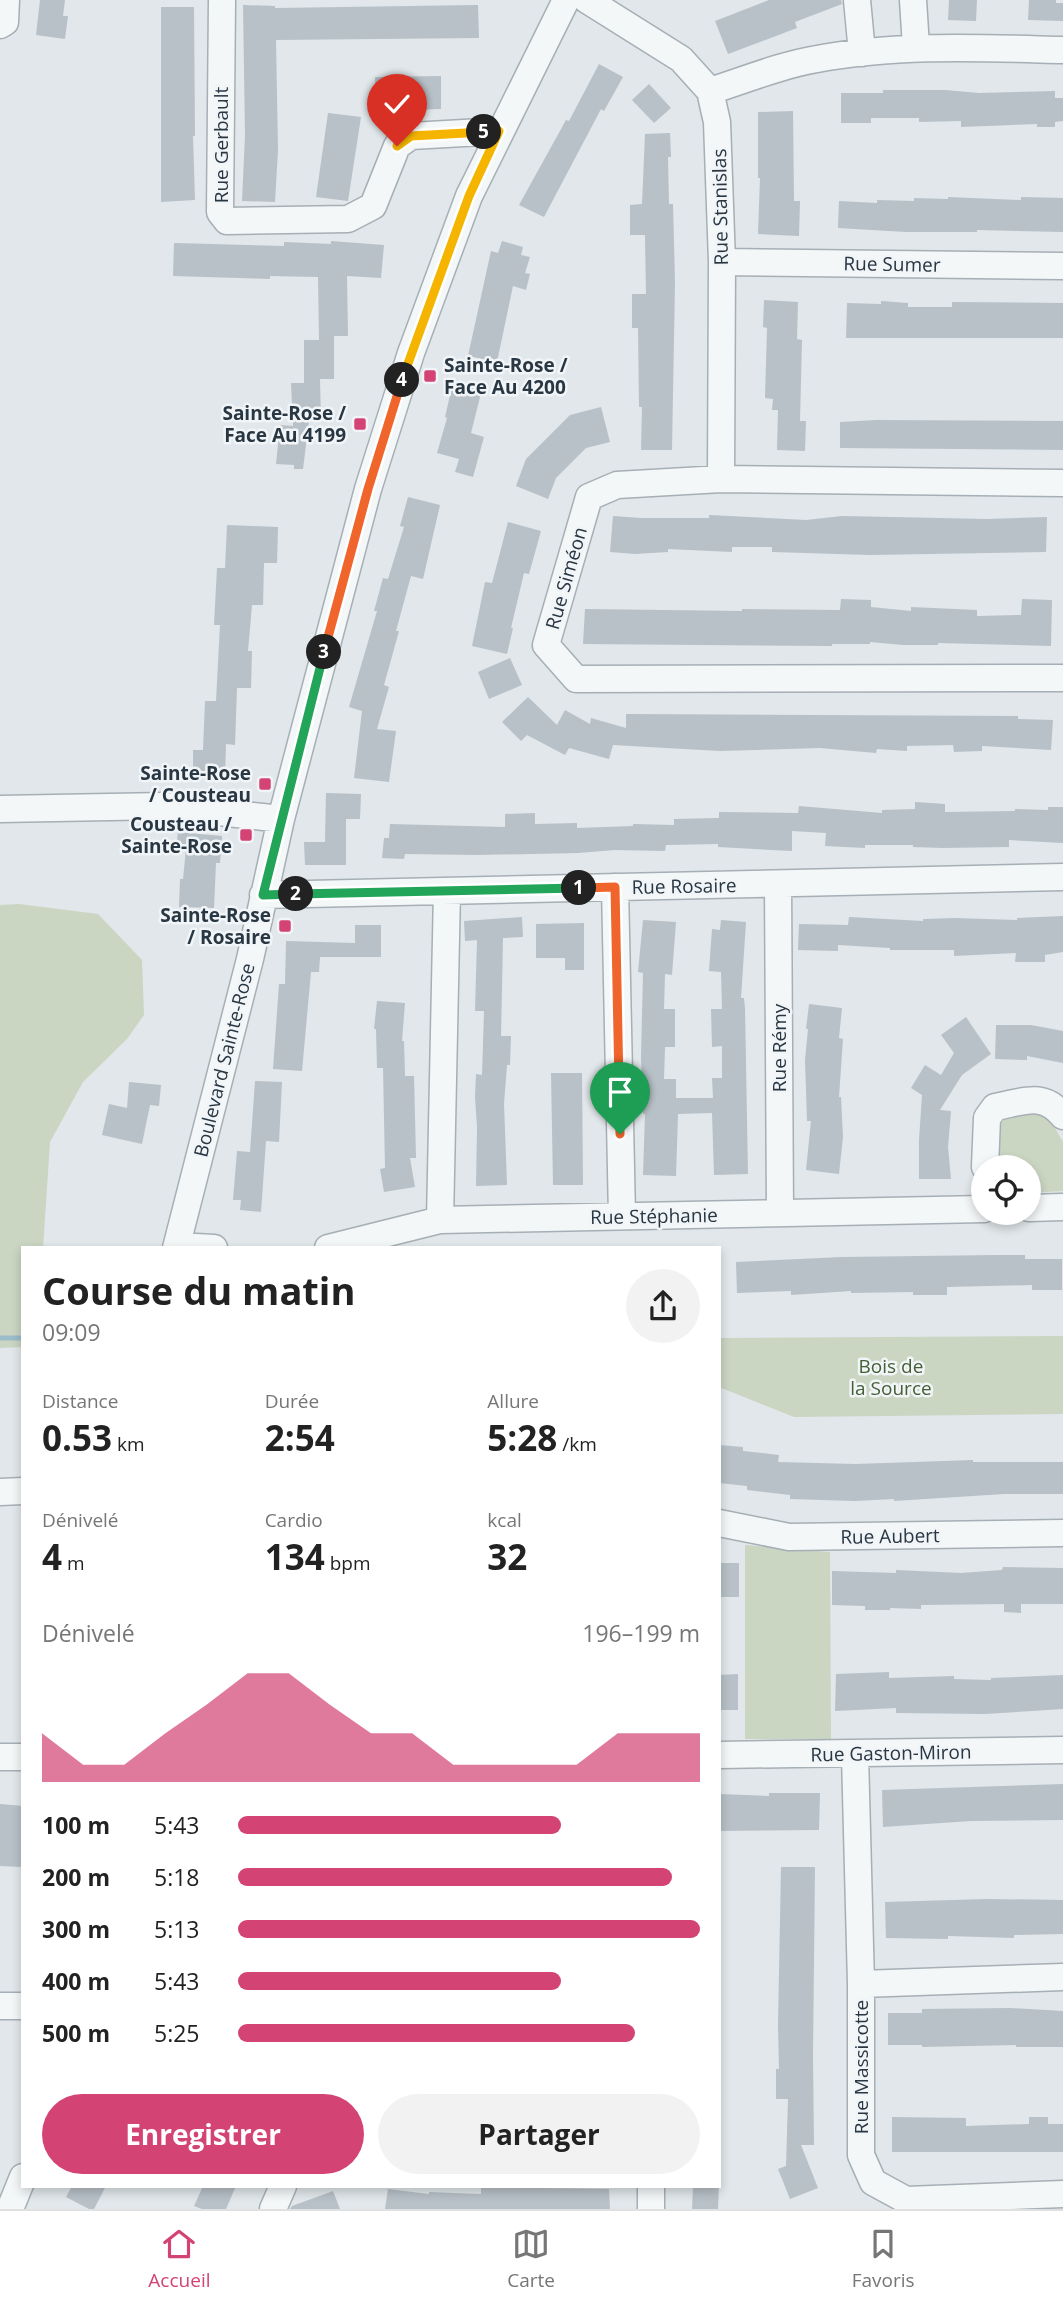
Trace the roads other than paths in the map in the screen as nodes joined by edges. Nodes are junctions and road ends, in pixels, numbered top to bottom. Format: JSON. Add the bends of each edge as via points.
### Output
{"nodes":[{"id":1,"x":222,"y":0,"type":"edge"},
{"id":2,"x":566,"y":0,"type":"edge"},
{"id":3,"x":587,"y":0,"type":"edge"},
{"id":4,"x":858,"y":0,"type":"edge"},
{"id":5,"x":913,"y":0,"type":"edge"},
{"id":6,"x":916,"y":47,"type":"junction"},
{"id":7,"x":1063,"y":50,"type":"edge"},
{"id":8,"x":862,"y":53,"type":"junction"},
{"id":9,"x":710,"y":91,"type":"junction"},
{"id":10,"x":499,"y":131,"type":"junction"},
{"id":11,"x":722,"y":262,"type":"junction"},
{"id":12,"x":1063,"y":266,"type":"edge"},
{"id":13,"x":721,"y":479,"type":"junction"},
{"id":14,"x":1063,"y":483,"type":"edge"},
{"id":15,"x":1063,"y":678,"type":"edge"},
{"id":16,"x":0,"y":808,"type":"edge"},
{"id":17,"x":281,"y":819,"type":"junction"},
{"id":18,"x":1063,"y":877,"type":"edge"},
{"id":19,"x":778,"y":884,"type":"junction"},
{"id":20,"x":615,"y":887,"type":"junction"},
{"id":21,"x":447,"y":891,"type":"junction"},
{"id":22,"x":263,"y":895,"type":"junction"},
{"id":23,"x":1063,"y":1116,"type":"edge"},
{"id":24,"x":985,"y":1155,"type":"edge"},
{"id":25,"x":1063,"y":1207,"type":"edge"},
{"id":26,"x":1041,"y":1208,"type":"edge"},
{"id":27,"x":971,"y":1209,"type":"edge"},
{"id":28,"x":780,"y":1213,"type":"junction"},
{"id":29,"x":622,"y":1216,"type":"junction"},
{"id":30,"x":440,"y":1220,"type":"junction"},
{"id":31,"x":177,"y":1246,"type":"edge"},
{"id":32,"x":336,"y":1246,"type":"edge"},
{"id":33,"x":21,"y":1491,"type":"edge"},
{"id":34,"x":0,"y":1492,"type":"edge"},
{"id":35,"x":721,"y":1523,"type":"edge"},
{"id":36,"x":1063,"y":1533,"type":"edge"},
{"id":37,"x":1063,"y":1750,"type":"edge"},
{"id":38,"x":721,"y":1755,"type":"edge"},
{"id":39,"x":855,"y":1755,"type":"junction"},
{"id":40,"x":0,"y":1757,"type":"edge"},
{"id":41,"x":21,"y":1757,"type":"edge"},
{"id":42,"x":1063,"y":1977,"type":"edge"},
{"id":43,"x":861,"y":1984,"type":"junction"},
{"id":44,"x":0,"y":2006,"type":"edge"},
{"id":45,"x":21,"y":2006,"type":"edge"},
{"id":46,"x":21,"y":2182,"type":"edge"},
{"id":47,"x":282,"y":2188,"type":"edge"},
{"id":48,"x":651,"y":2188,"type":"edge"},
{"id":49,"x":1063,"y":2194,"type":"edge"},
{"id":50,"x":10,"y":2209,"type":"edge"},
{"id":51,"x":272,"y":2209,"type":"edge"},
{"id":52,"x":651,"y":2209,"type":"edge"}],
"edges":[{"from":1,"to":10,"type":"street","name":"Rue Gerbault","via":[[220,212],[227,221],[348,219],[373,206],[397,146],[411,136]]},
{"from":2,"to":10,"type":"street","name":"Boulevard Sainte-Rose"},
{"from":3,"to":9,"type":"street","name":"Rue Stanislas","via":[[681,59]]},
{"from":4,"to":8,"type":"street"},
{"from":5,"to":6,"type":"street"},
{"from":6,"to":7,"type":"street"},
{"from":6,"to":8,"type":"street"},
{"from":8,"to":9,"type":"street","via":[[816,59]]},
{"from":9,"to":11,"type":"street","name":"Rue Stanislas","via":[[718,121]]},
{"from":10,"to":17,"type":"street","name":"Boulevard Sainte-Rose","via":[[469,196],[407,364],[361,514]]},
{"from":11,"to":12,"type":"street","name":"Rue Sumer"},
{"from":11,"to":13,"type":"street","name":"Rue Stanislas"},
{"from":13,"to":14,"type":"street","name":"Rue Siméon"},
{"from":13,"to":15,"type":"street","name":"Rue Siméon","via":[[617,485],[589,497],[546,645],[576,679]]},
{"from":16,"to":17,"type":"street","via":[[164,806]]},
{"from":17,"to":22,"type":"street","name":"Boulevard Sainte-Rose"},
{"from":18,"to":19,"type":"street","name":"Rue Rosaire"},
{"from":19,"to":20,"type":"street","name":"Rue Rosaire"},
{"from":19,"to":28,"type":"street","name":"Rue Rémy"},
{"from":20,"to":21,"type":"street","name":"Rue Rosaire"},
{"from":20,"to":29,"type":"street"},
{"from":21,"to":22,"type":"street","name":"Rue Rosaire"},
{"from":21,"to":30,"type":"street"},
{"from":22,"to":31,"type":"street","name":"Boulevard Sainte-Rose"},
{"from":23,"to":24,"type":"street","via":[[1054,1104],[1040,1099],[995,1107],[987,1118]]},
{"from":25,"to":26,"type":"street"},
{"from":27,"to":28,"type":"street","name":"Rue Stéphanie"},
{"from":28,"to":29,"type":"street","name":"Rue Stéphanie"},
{"from":29,"to":30,"type":"street","name":"Rue Stéphanie"},
{"from":30,"to":32,"type":"street","name":"Rue Stéphanie"},
{"from":33,"to":34,"type":"street"},
{"from":35,"to":36,"type":"street","name":"Rue Aubert","via":[[789,1537]]},
{"from":37,"to":39,"type":"street","name":"Rue Gaston-Miron"},
{"from":38,"to":39,"type":"street","name":"Rue Gaston-Miron"},
{"from":39,"to":43,"type":"street","name":"Rue Massicotte"},
{"from":40,"to":41,"type":"street"},
{"from":42,"to":43,"type":"street"},
{"from":43,"to":49,"type":"street","name":"Rue Massicotte","via":[[861,2155],[873,2182],[906,2200]]},
{"from":44,"to":45,"type":"street"},
{"from":46,"to":50,"type":"street"},
{"from":47,"to":51,"type":"street"},
{"from":48,"to":52,"type":"street"}]}
